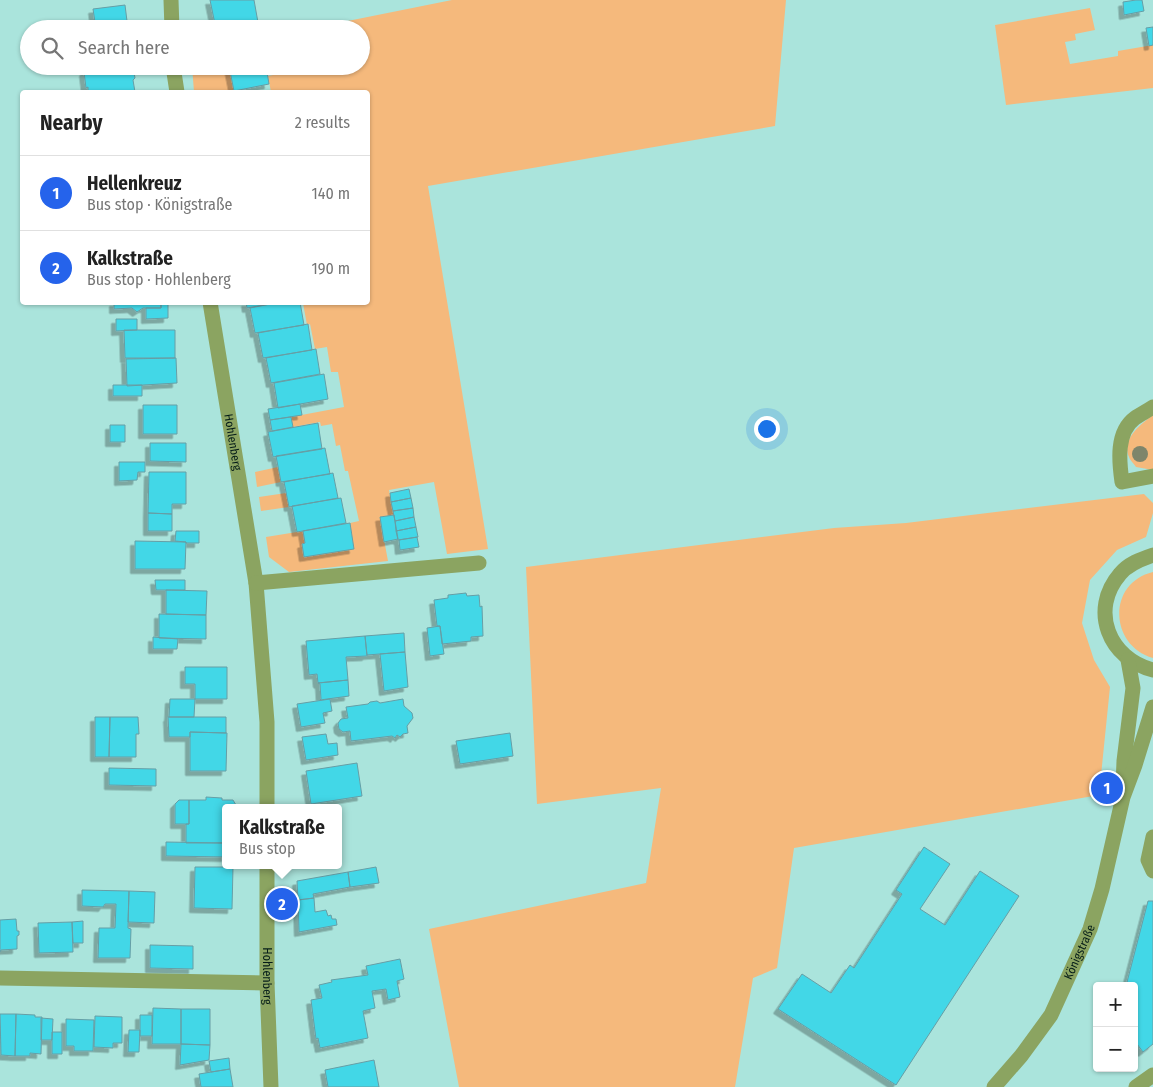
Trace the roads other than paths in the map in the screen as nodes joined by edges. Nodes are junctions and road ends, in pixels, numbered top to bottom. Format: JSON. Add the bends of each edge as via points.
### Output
{"nodes":[{"id":1,"x":171,"y":0,"type":"edge"},
{"id":2,"x":172,"y":20,"type":"edge"},
{"id":3,"x":174,"y":75,"type":"edge"},
{"id":4,"x":177,"y":90,"type":"edge"},
{"id":5,"x":210,"y":305,"type":"edge"},
{"id":6,"x":1153,"y":407,"type":"edge"},
{"id":7,"x":1153,"y":476,"type":"edge"},
{"id":8,"x":1153,"y":555,"type":"edge"},
{"id":9,"x":479,"y":563,"type":"dead end"},
{"id":10,"x":256,"y":583,"type":"junction"},
{"id":11,"x":1128,"y":660,"type":"junction"},
{"id":12,"x":1153,"y":670,"type":"edge"},
{"id":13,"x":1153,"y":707,"type":"edge"},
{"id":14,"x":1123,"y":798,"type":"junction"},
{"id":15,"x":267,"y":804,"type":"edge"},
{"id":16,"x":1153,"y":837,"type":"edge"},
{"id":17,"x":267,"y":869,"type":"edge"},
{"id":18,"x":1153,"y":871,"type":"edge"},
{"id":19,"x":0,"y":978,"type":"edge"},
{"id":20,"x":267,"y":983,"type":"junction"},
{"id":21,"x":1153,"y":1075,"type":"edge"},
{"id":22,"x":271,"y":1087,"type":"edge"},
{"id":23,"x":994,"y":1087,"type":"edge"},
{"id":24,"x":1136,"y":1087,"type":"edge"}],
"edges":[{"from":1,"to":2,"type":"street"},
{"from":3,"to":4,"type":"street"},
{"from":5,"to":10,"type":"street","name":"Hohlenberg"},
{"from":6,"to":7,"type":"street","via":[[1134,419],[1125,431],[1120,442],[1119,463],[1122,482]]},
{"from":8,"to":11,"type":"street","name":"Königstraße","via":[[1136,561],[1120,573],[1110,589],[1105,608],[1107,628],[1115,646]]},
{"from":9,"to":10,"type":"street"},
{"from":10,"to":15,"type":"street","name":"Hohlenberg","via":[[267,722]]},
{"from":11,"to":12,"type":"street","name":"Königstraße"},
{"from":11,"to":14,"type":"street","name":"Königstraße","via":[[1133,688]]},
{"from":13,"to":14,"type":"street","name":"Königstraße"},
{"from":14,"to":23,"type":"street","name":"Königstraße","via":[[1102,889],[1090,928],[1068,978],[1051,1015]]},
{"from":16,"to":18,"type":"street","via":[[1148,860]]},
{"from":17,"to":20,"type":"street","name":"Hohlenberg"},
{"from":19,"to":20,"type":"street"},
{"from":20,"to":22,"type":"street","name":"Hohlenberg"},
{"from":21,"to":24,"type":"street"}]}
